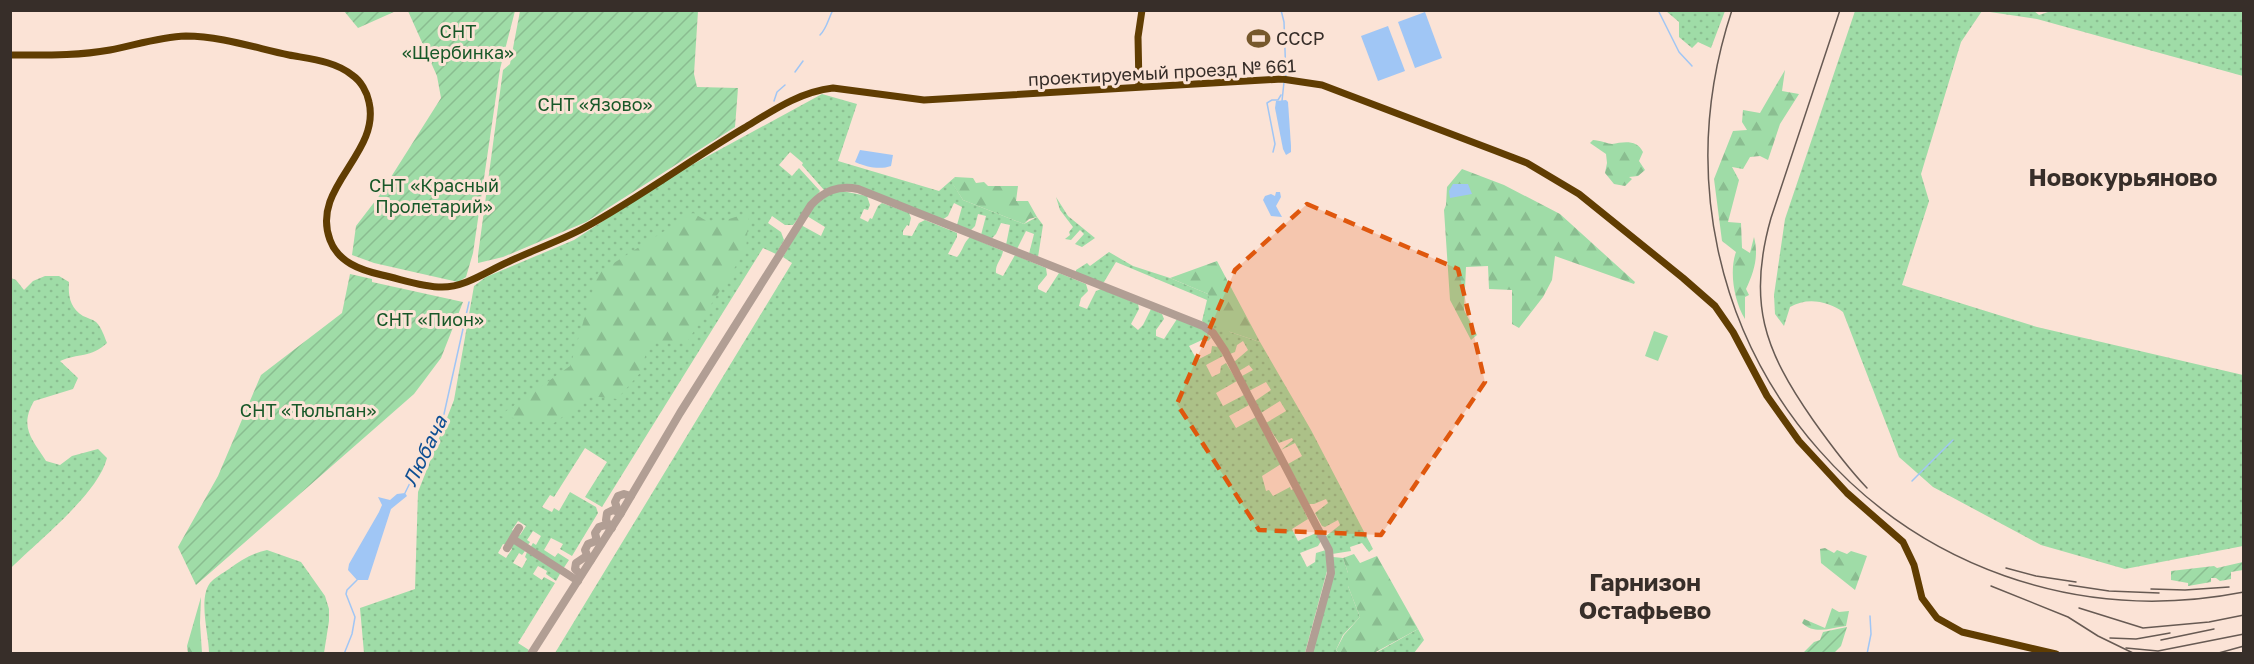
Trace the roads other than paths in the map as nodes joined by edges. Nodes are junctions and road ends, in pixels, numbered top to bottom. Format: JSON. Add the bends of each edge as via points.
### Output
{"nodes":[{"id":1,"x":1142,"y":10,"type":"edge"},
{"id":2,"x":10,"y":55,"type":"edge"},
{"id":3,"x":1139,"y":86,"type":"junction"},
{"id":4,"x":2056,"y":654,"type":"edge"}],
"edges":[{"from":1,"to":3,"type":"main road"},
{"from":2,"to":3,"type":"main road","name":"проектируемый проезд № 661","via":[[87,53],[189,36],[345,70],[368,96],[371,121],[369,133],[327,209],[331,242],[342,258],[355,267],[434,286],[470,280],[583,228],[799,96],[833,88],[935,100]]},
{"from":3,"to":4,"type":"main road","name":"проектируемый проезд № 661","via":[[1282,79],[1308,82],[1527,163],[1563,184],[1613,220],[1714,306],[1733,332],[1767,396],[1799,441],[1847,493],[1903,542],[1911,556],[1922,598],[1938,618],[1962,632]]}]}
